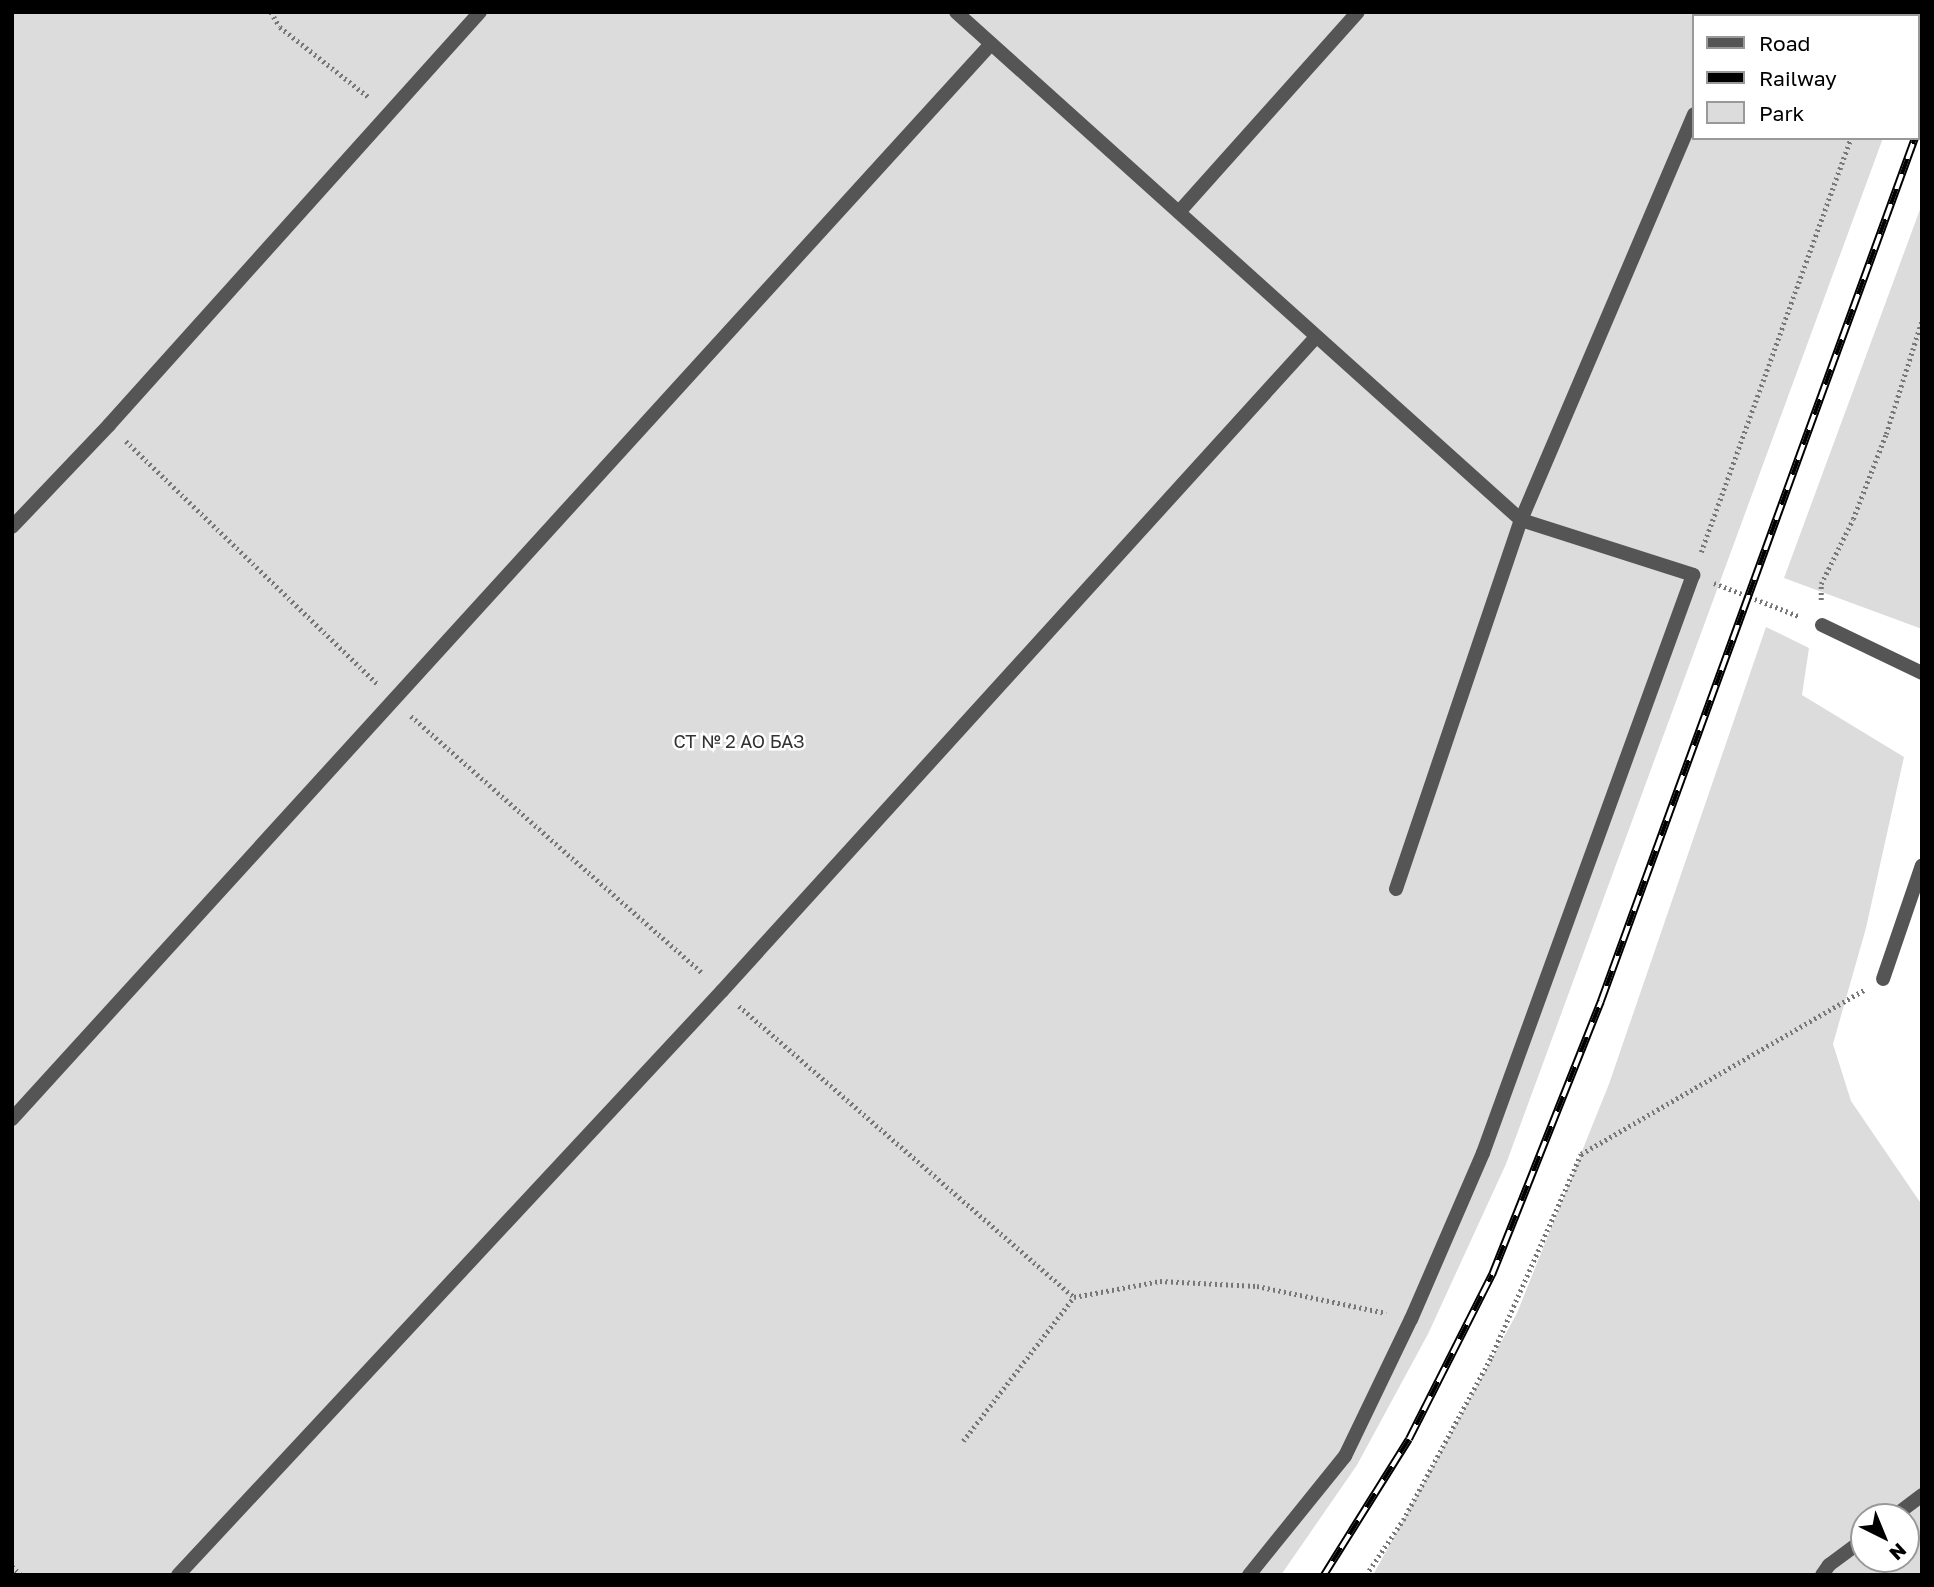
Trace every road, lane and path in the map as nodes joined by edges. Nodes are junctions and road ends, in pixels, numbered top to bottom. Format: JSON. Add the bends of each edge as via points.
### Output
{"nodes":[{"id":1,"x":271,"y":12,"type":"edge"},
{"id":2,"x":480,"y":12,"type":"edge"},
{"id":3,"x":956,"y":12,"type":"edge"},
{"id":4,"x":1358,"y":12,"type":"edge"},
{"id":5,"x":991,"y":44,"type":"junction"},
{"id":6,"x":391,"y":114,"type":"junction"},
{"id":7,"x":1692,"y":119,"type":"edge"},
{"id":8,"x":1850,"y":140,"type":"edge"},
{"id":9,"x":1179,"y":212,"type":"junction"},
{"id":10,"x":1922,"y":320,"type":"edge"},
{"id":11,"x":1316,"y":337,"type":"junction"},
{"id":12,"x":109,"y":425,"type":"junction"},
{"id":13,"x":1521,"y":520,"type":"junction"},
{"id":14,"x":12,"y":527,"type":"edge"},
{"id":15,"x":1693,"y":575,"type":"junction"},
{"id":16,"x":1822,"y":625,"type":"junction"},
{"id":17,"x":1922,"y":673,"type":"edge"},
{"id":18,"x":396,"y":702,"type":"junction"},
{"id":19,"x":1922,"y":864,"type":"edge"},
{"id":20,"x":1396,"y":889,"type":"dead end"},
{"id":21,"x":1884,"y":979,"type":"joint"},
{"id":22,"x":722,"y":991,"type":"junction"},
{"id":23,"x":12,"y":1119,"type":"edge"},
{"id":24,"x":1074,"y":1297,"type":"junction"},
{"id":25,"x":1411,"y":1319,"type":"junction"},
{"id":26,"x":963,"y":1441,"type":"dead end"},
{"id":27,"x":1850,"y":1549,"type":"edge"},
{"id":28,"x":12,"y":1566,"type":"edge"},
{"id":29,"x":21,"y":1575,"type":"edge"},
{"id":30,"x":178,"y":1575,"type":"edge"},
{"id":31,"x":1249,"y":1575,"type":"edge"},
{"id":32,"x":1366,"y":1575,"type":"edge"},
{"id":33,"x":1822,"y":1575,"type":"edge"}],
"edges":[{"from":1,"to":6,"type":"path","via":[[280,27]]},
{"from":2,"to":6,"type":"street"},
{"from":3,"to":5,"type":"street"},
{"from":4,"to":9,"type":"street"},
{"from":5,"to":9,"type":"street"},
{"from":5,"to":18,"type":"street"},
{"from":6,"to":12,"type":"street"},
{"from":7,"to":13,"type":"street"},
{"from":8,"to":15,"type":"path"},
{"from":9,"to":11,"type":"street"},
{"from":10,"to":16,"type":"path","via":[[1886,434],[1853,519],[1821,584]]},
{"from":11,"to":13,"type":"street"},
{"from":11,"to":22,"type":"street"},
{"from":12,"to":14,"type":"street"},
{"from":12,"to":18,"type":"path"},
{"from":13,"to":15,"type":"street"},
{"from":13,"to":20,"type":"street"},
{"from":15,"to":16,"type":"path"},
{"from":15,"to":25,"type":"street","via":[[1483,1153]]},
{"from":16,"to":17,"type":"street"},
{"from":18,"to":22,"type":"path"},
{"from":18,"to":23,"type":"street"},
{"from":19,"to":21,"type":"street"},
{"from":21,"to":32,"type":"path","via":[[1581,1154],[1491,1357],[1403,1520]]},
{"from":22,"to":24,"type":"path"},
{"from":22,"to":30,"type":"street"},
{"from":24,"to":25,"type":"path","via":[[1160,1281],[1257,1286]]},
{"from":24,"to":26,"type":"path"},
{"from":25,"to":31,"type":"street","via":[[1345,1456]]},
{"from":27,"to":33,"type":"street"},
{"from":28,"to":29,"type":"path"}]}
